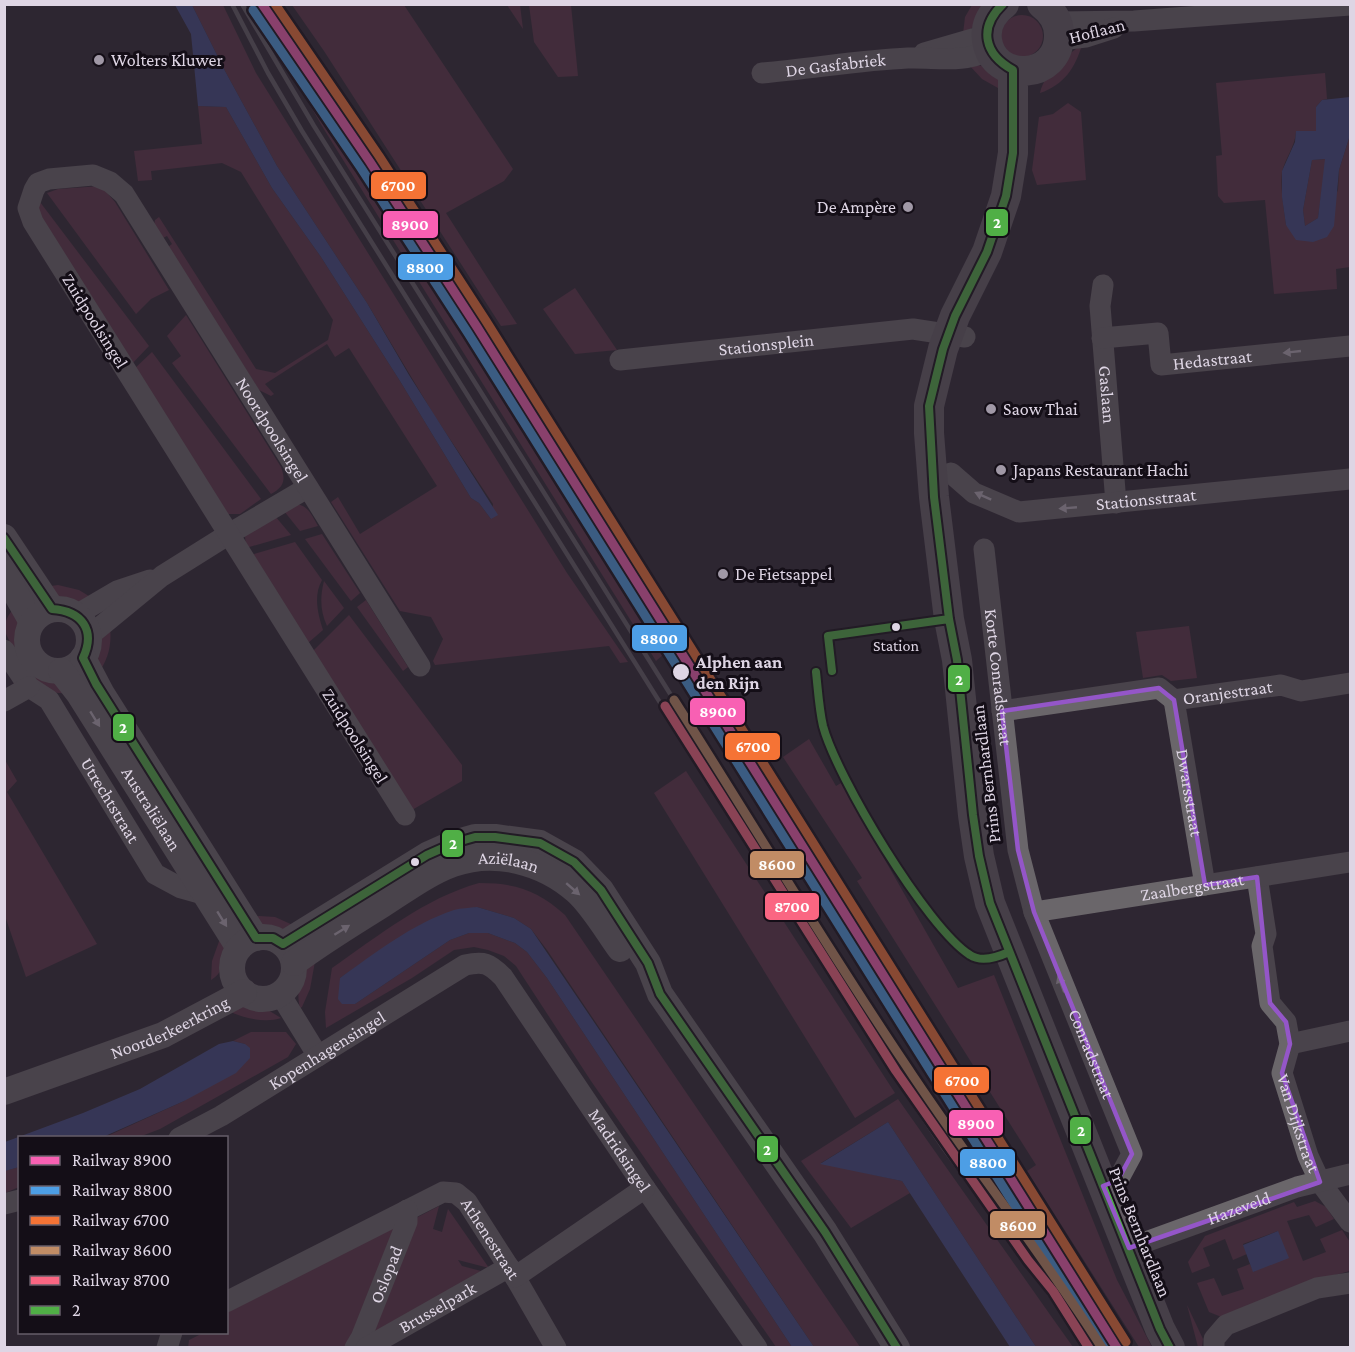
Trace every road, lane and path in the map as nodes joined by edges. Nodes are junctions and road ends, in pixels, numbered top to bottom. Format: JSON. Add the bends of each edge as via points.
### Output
{"nodes":[{"id":1,"x":1004,"y":4,"type":"edge"},
{"id":2,"x":1350,"y":5,"type":"edge"},
{"id":3,"x":1053,"y":22,"type":"edge"},
{"id":4,"x":988,"y":43,"type":"junction"},
{"id":5,"x":1022,"y":71,"type":"junction"},
{"id":6,"x":762,"y":73,"type":"dead end"},
{"id":7,"x":124,"y":195,"type":"joint"},
{"id":8,"x":1103,"y":285,"type":"dead end"},
{"id":9,"x":957,"y":335,"type":"junction"},
{"id":10,"x":1102,"y":338,"type":"junction"},
{"id":11,"x":1350,"y":346,"type":"edge"},
{"id":12,"x":620,"y":360,"type":"dead end"},
{"id":13,"x":951,"y":473,"type":"junction"},
{"id":14,"x":1350,"y":479,"type":"edge"},
{"id":15,"x":307,"y":488,"type":"junction"},
{"id":16,"x":1116,"y":503,"type":"junction"},
{"id":17,"x":229,"y":534,"type":"junction"},
{"id":18,"x":4,"y":537,"type":"edge"},
{"id":19,"x":984,"y":549,"type":"dead end"},
{"id":20,"x":4,"y":573,"type":"edge"},
{"id":21,"x":42,"y":616,"type":"junction"},
{"id":22,"x":77,"y":645,"type":"junction"},
{"id":23,"x":4,"y":650,"type":"edge"},
{"id":24,"x":420,"y":666,"type":"dead end"},
{"id":25,"x":1350,"y":683,"type":"edge"},
{"id":26,"x":29,"y":687,"type":"junction"},
{"id":27,"x":1174,"y":700,"type":"junction"},
{"id":28,"x":4,"y":702,"type":"edge"},
{"id":29,"x":1002,"y":711,"type":"junction"},
{"id":30,"x":405,"y":815,"type":"dead end"},
{"id":31,"x":1350,"y":862,"type":"edge"},
{"id":32,"x":1257,"y":877,"type":"junction"},
{"id":33,"x":1205,"y":885,"type":"junction"},
{"id":34,"x":206,"y":895,"type":"junction"},
{"id":35,"x":1034,"y":912,"type":"junction"},
{"id":36,"x":248,"y":943,"type":"junction"},
{"id":37,"x":288,"y":953,"type":"junction"},
{"id":38,"x":477,"y":963,"type":"joint"},
{"id":39,"x":239,"y":985,"type":"junction"},
{"id":40,"x":280,"y":994,"type":"junction"},
{"id":41,"x":1350,"y":1031,"type":"edge"},
{"id":42,"x":1290,"y":1044,"type":"junction"},
{"id":43,"x":318,"y":1056,"type":"junction"},
{"id":44,"x":4,"y":1092,"type":"edge"},
{"id":45,"x":181,"y":1136,"type":"edge"},
{"id":46,"x":1350,"y":1174,"type":"edge"},
{"id":47,"x":1320,"y":1182,"type":"junction"},
{"id":48,"x":1111,"y":1183,"type":"junction"},
{"id":49,"x":645,"y":1188,"type":"junction"},
{"id":50,"x":407,"y":1210,"type":"junction"},
{"id":51,"x":1350,"y":1222,"type":"edge"},
{"id":52,"x":1137,"y":1245,"type":"junction"},
{"id":53,"x":512,"y":1272,"type":"junction"},
{"id":54,"x":1350,"y":1283,"type":"edge"},
{"id":55,"x":228,"y":1301,"type":"edge"},
{"id":56,"x":1205,"y":1344,"type":"edge"},
{"id":57,"x":364,"y":1345,"type":"edge"},
{"id":58,"x":556,"y":1347,"type":"edge"},
{"id":59,"x":757,"y":1347,"type":"edge"},
{"id":60,"x":897,"y":1347,"type":"edge"},
{"id":61,"x":1170,"y":1347,"type":"edge"}],
"edges":[{"from":1,"to":4,"type":"main road","via":[[990,20]]},
{"from":2,"to":3,"type":"street","name":"Hoflaan","via":[[1134,21],[1086,37]]},
{"from":3,"to":5,"type":"main road","via":[[1058,47],[1050,60],[1038,69]]},
{"from":4,"to":5,"type":"main road","via":[[999,63]]},
{"from":4,"to":6,"type":"street","name":"De Gasfabriek","via":[[909,58]]},
{"from":5,"to":9,"type":"main road","name":"Prins Bernhardlaan","via":[[1006,196],[987,252],[956,316]]},
{"from":7,"to":15,"type":"street","name":"Noordpoolsingel"},
{"from":7,"to":17,"type":"street","name":"Zuidpoolsingel","via":[[110,182],[93,175],[48,179],[38,183],[28,208],[33,222]]},
{"from":8,"to":10,"type":"street","name":"Gaslaan"},
{"from":9,"to":12,"type":"street","name":"Stationsplein","via":[[913,329]]},
{"from":9,"to":13,"type":"main road","name":"Prins Bernhardlaan","via":[[948,409]]},
{"from":9,"to":48,"type":"main road","name":"Prins Bernhardlaan","via":[[940,358],[929,406],[929,433],[980,856],[990,903]]},
{"from":11,"to":10,"type":"street","name":"Hedastraat","one_way":true,"via":[[1161,365],[1158,333]]},
{"from":10,"to":16,"type":"street","name":"Gaslaan"},
{"from":16,"to":13,"type":"street","name":"Stationsstraat","one_way":true,"via":[[1019,512],[974,493]]},
{"from":13,"to":48,"type":"main road","name":"Prins Bernhardlaan","via":[[1000,880]]},
{"from":14,"to":16,"type":"street","name":"Stationsstraat"},
{"from":15,"to":17,"type":"street"},
{"from":15,"to":24,"type":"street","name":"Noordpoolsingel"},
{"from":17,"to":22,"type":"street","via":[[162,576]]},
{"from":17,"to":30,"type":"street","name":"Zuidpoolsingel"},
{"from":18,"to":21,"type":"street"},
{"from":19,"to":29,"type":"street","name":"Korte Conradstraat"},
{"from":20,"to":21,"type":"street"},
{"from":21,"to":22,"type":"street","via":[[65,610]]},
{"from":21,"to":22,"type":"street","via":[[27,639],[31,656],[44,668]]},
{"from":22,"to":34,"type":"street","name":"Australiëlaan","one_way":true,"via":[[79,694]]},
{"from":22,"to":36,"type":"street","name":"Australiëlaan"},
{"from":23,"to":26,"type":"street","name":"Utrechtstraat"},
{"from":25,"to":27,"type":"street","name":"Oranjestraat","via":[[1301,691],[1281,684]]},
{"from":26,"to":28,"type":"street"},
{"from":26,"to":34,"type":"street","name":"Utrechtstraat","via":[[49,700],[156,874],[181,888]]},
{"from":27,"to":29,"type":"street","name":"Oranjestraat","via":[[1159,688]]},
{"from":27,"to":33,"type":"street","name":"Dwarsstraat"},
{"from":29,"to":35,"type":"street","name":"Korte Conradstraat","via":[[1018,850]]},
{"from":31,"to":32,"type":"street","name":"Zaalbergstraat"},
{"from":32,"to":33,"type":"street","name":"Zaalbergstraat"},
{"from":32,"to":42,"type":"street","via":[[1266,934],[1262,946],[1270,1003],[1286,1022]]},
{"from":33,"to":35,"type":"street","name":"Zaalbergstraat"},
{"from":34,"to":36,"type":"street","name":"Australiëlaan","one_way":true},
{"from":48,"to":35,"type":"street","name":"Conradstraat","one_way":true,"via":[[1132,1154]]},
{"from":36,"to":37,"type":"street","via":[[273,938]]},
{"from":36,"to":39,"type":"street","via":[[232,965]]},
{"from":37,"to":40,"type":"street","via":[[292,981]]},
{"from":37,"to":60,"type":"street","name":"Aziëlaan","via":[[324,942],[453,864],[517,859],[554,874],[578,892],[638,975],[660,994],[825,1232]]},
{"from":38,"to":43,"type":"street","name":"Kopenhagensingel","via":[[465,965]]},
{"from":38,"to":49,"type":"street","name":"Madridsingel","via":[[490,964],[503,977]]},
{"from":39,"to":40,"type":"street","via":[[262,999]]},
{"from":39,"to":44,"type":"street","name":"Noorderkeerkring","via":[[163,1035]]},
{"from":40,"to":43,"type":"street"},
{"from":41,"to":42,"type":"street"},
{"from":42,"to":47,"type":"street","name":"Van Dijkstraat","via":[[1282,1073]]},
{"from":43,"to":45,"type":"street","name":"Kopenhagensingel"},
{"from":46,"to":47,"type":"street","name":"Hazeveld"},
{"from":47,"to":51,"type":"street","name":"Van Dijkstraat"},
{"from":47,"to":52,"type":"street","name":"Hazeveld"},
{"from":48,"to":52,"type":"main road","name":"Prins Bernhardlaan"},
{"from":49,"to":53,"type":"street","name":"Athenestraat"},
{"from":49,"to":59,"type":"street","name":"Madridsingel"},
{"from":50,"to":53,"type":"street","name":"Athenestraat","via":[[443,1192],[456,1193],[467,1202]]},
{"from":50,"to":55,"type":"street","name":"Athenestraat"},
{"from":50,"to":57,"type":"street","name":"Oslopad","via":[[407,1222]]},
{"from":52,"to":56,"type":"main road","name":"Prins Bernhardlaan","via":[[1176,1323]]},
{"from":52,"to":61,"type":"main road","name":"Prins Bernhardlaan","via":[[1160,1329]]},
{"from":53,"to":57,"type":"street","name":"Brusselpark"},
{"from":53,"to":58,"type":"street"},
{"from":54,"to":56,"type":"street","via":[[1317,1288],[1226,1325]]}]}
